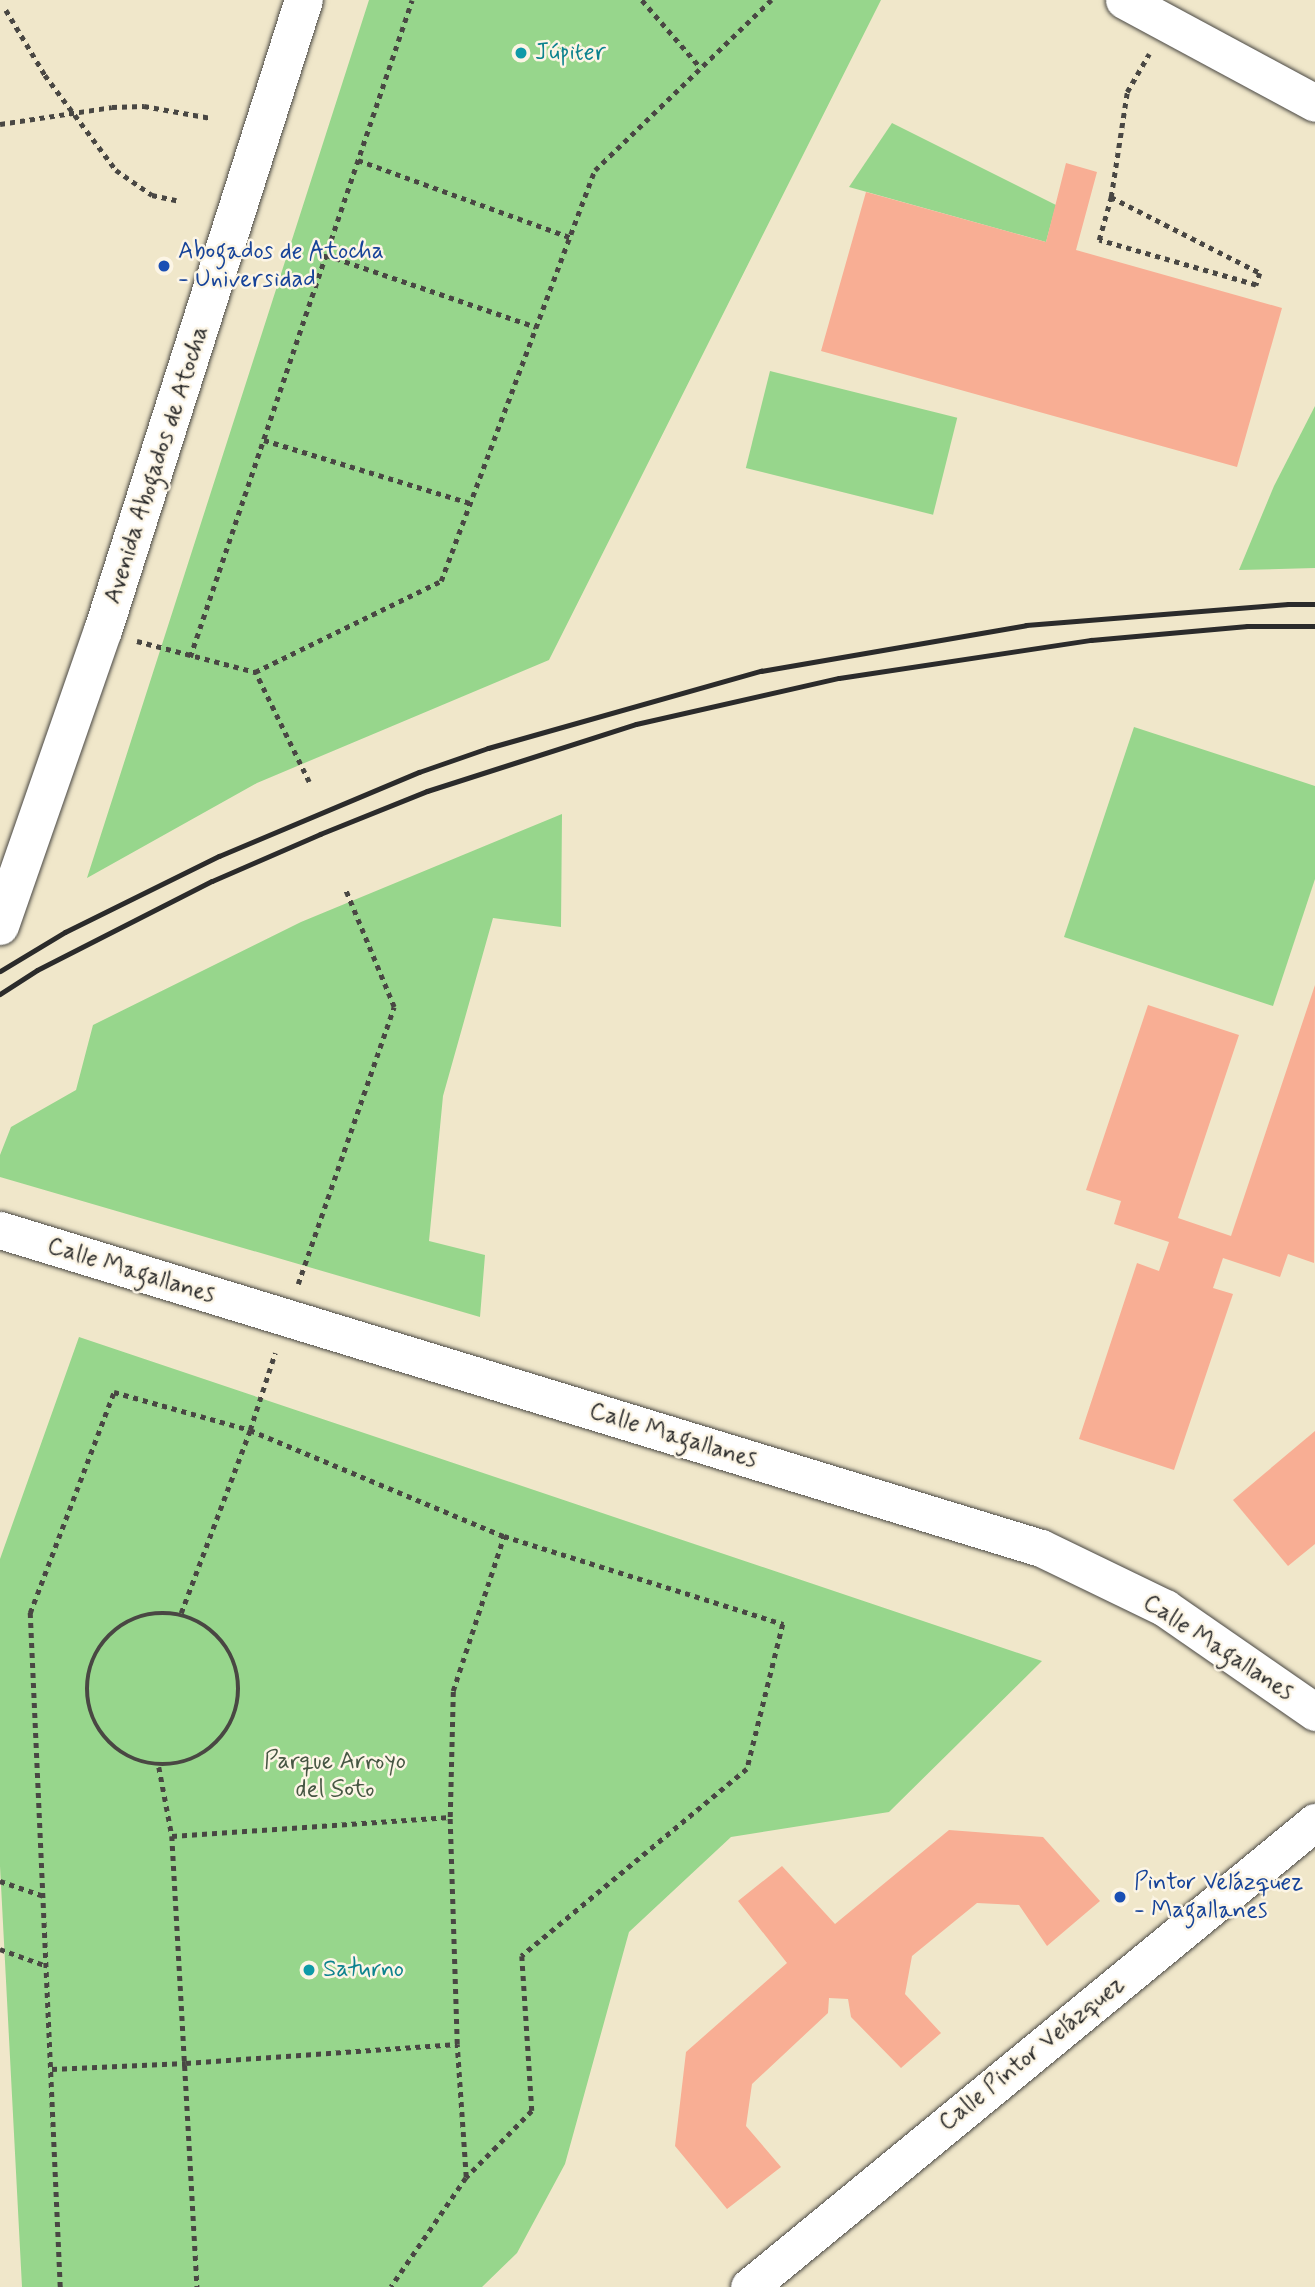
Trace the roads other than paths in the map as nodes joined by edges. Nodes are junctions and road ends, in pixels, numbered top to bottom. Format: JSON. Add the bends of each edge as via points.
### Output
{"nodes":[{"id":1,"x":304,"y":0,"type":"edge"},
{"id":2,"x":1124,"y":0,"type":"edge"},
{"id":3,"x":1315,"y":103,"type":"edge"},
{"id":4,"x":0,"y":926,"type":"edge"},
{"id":5,"x":0,"y":1230,"type":"edge"},
{"id":6,"x":1315,"y":1712,"type":"edge"},
{"id":7,"x":1315,"y":1822,"type":"edge"},
{"id":8,"x":749,"y":2287,"type":"edge"}],
"edges":[{"from":1,"to":4,"type":"street","name":"Avenida Abogados de Atocha","via":[[103,631]]},
{"from":2,"to":3,"type":"street"},
{"from":5,"to":6,"type":"street","name":"Calle Magallanes","via":[[1041,1548],[1165,1608]]},
{"from":7,"to":8,"type":"street","name":"Calle Pintor Velázquez"}]}
